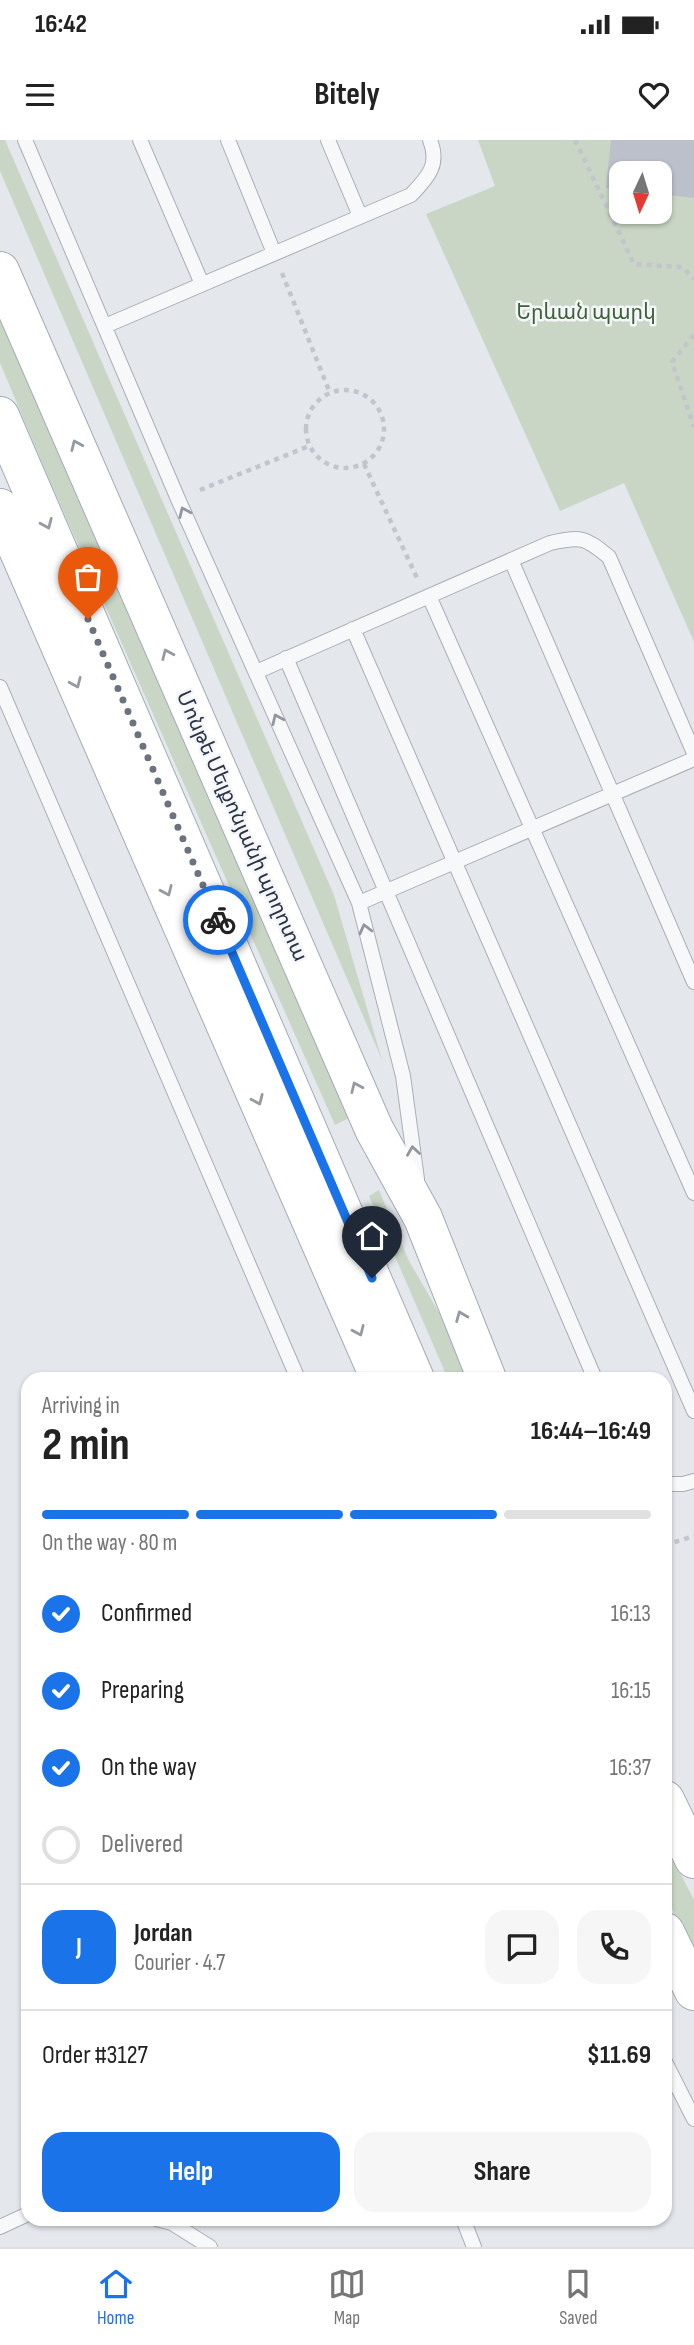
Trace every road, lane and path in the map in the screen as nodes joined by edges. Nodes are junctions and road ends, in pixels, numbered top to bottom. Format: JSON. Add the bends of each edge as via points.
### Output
{"nodes":[{"id":1,"x":25,"y":140,"type":"edge"},
{"id":2,"x":140,"y":140,"type":"edge"},
{"id":3,"x":228,"y":140,"type":"edge"},
{"id":4,"x":328,"y":140,"type":"edge"},
{"id":5,"x":430,"y":140,"type":"edge"},
{"id":6,"x":575,"y":140,"type":"edge"},
{"id":7,"x":360,"y":216,"type":"junction"},
{"id":8,"x":274,"y":253,"type":"junction"},
{"id":9,"x":0,"y":271,"type":"edge"},
{"id":10,"x":694,"y":279,"type":"edge"},
{"id":11,"x":202,"y":284,"type":"junction"},
{"id":12,"x":105,"y":326,"type":"junction"},
{"id":13,"x":694,"y":335,"type":"edge"},
{"id":14,"x":330,"y":393,"type":"junction"},
{"id":15,"x":0,"y":416,"type":"edge"},
{"id":16,"x":694,"y":427,"type":"edge"},
{"id":17,"x":309,"y":446,"type":"junction"},
{"id":18,"x":364,"y":464,"type":"junction"},
{"id":19,"x":178,"y":499,"type":"junction"},
{"id":20,"x":0,"y":508,"type":"edge"},
{"id":21,"x":512,"y":560,"type":"junction"},
{"id":22,"x":429,"y":596,"type":"junction"},
{"id":23,"x":353,"y":629,"type":"junction"},
{"id":24,"x":286,"y":658,"type":"junction"},
{"id":25,"x":256,"y":672,"type":"junction"},
{"id":26,"x":0,"y":687,"type":"edge"},
{"id":27,"x":694,"y":753,"type":"edge"},
{"id":28,"x":694,"y":759,"type":"edge"},
{"id":29,"x":612,"y":794,"type":"junction"},
{"id":30,"x":532,"y":828,"type":"junction"},
{"id":31,"x":454,"y":862,"type":"junction"},
{"id":32,"x":386,"y":891,"type":"junction"},
{"id":33,"x":359,"y":903,"type":"junction"},
{"id":34,"x":694,"y":982,"type":"edge"},
{"id":35,"x":374,"y":1129,"type":"junction"},
{"id":36,"x":318,"y":1152,"type":"junction"},
{"id":37,"x":694,"y":1193,"type":"edge"},
{"id":38,"x":423,"y":1218,"type":"junction"},
{"id":39,"x":295,"y":1372,"type":"edge"},
{"id":40,"x":377,"y":1372,"type":"edge"},
{"id":41,"x":412,"y":1372,"type":"edge"},
{"id":42,"x":484,"y":1372,"type":"edge"},
{"id":43,"x":592,"y":1372,"type":"edge"},
{"id":44,"x":694,"y":1411,"type":"edge"},
{"id":45,"x":694,"y":1481,"type":"edge"},
{"id":46,"x":672,"y":1484,"type":"edge"},
{"id":47,"x":693,"y":1536,"type":"edge"},
{"id":48,"x":672,"y":1543,"type":"edge"},
{"id":49,"x":672,"y":1821,"type":"edge"},
{"id":50,"x":694,"y":1859,"type":"edge"},
{"id":51,"x":672,"y":1946,"type":"edge"},
{"id":52,"x":694,"y":1991,"type":"edge"},
{"id":53,"x":672,"y":2076,"type":"edge"},
{"id":54,"x":694,"y":2119,"type":"edge"},
{"id":55,"x":21,"y":2217,"type":"edge"},
{"id":56,"x":177,"y":2226,"type":"edge"},
{"id":57,"x":466,"y":2226,"type":"edge"},
{"id":58,"x":0,"y":2227,"type":"edge"},
{"id":59,"x":210,"y":2247,"type":"edge"},
{"id":60,"x":474,"y":2247,"type":"edge"}],
"edges":[{"from":1,"to":12,"type":"lane"},
{"from":2,"to":11,"type":"lane"},
{"from":3,"to":8,"type":"lane"},
{"from":4,"to":7,"type":"lane"},
{"from":5,"to":7,"type":"lane","via":[[436,153],[429,176],[411,195]]},
{"from":6,"to":10,"type":"path","via":[[634,264],[682,267]]},
{"from":7,"to":8,"type":"lane"},
{"from":8,"to":11,"type":"lane"},
{"from":8,"to":14,"type":"path"},
{"from":35,"to":9,"type":"main road","name":"Մոնթե Մելքոնյանի պողոտա","one_way":true},
{"from":11,"to":12,"type":"lane"},
{"from":12,"to":19,"type":"lane"},
{"from":13,"to":16,"type":"path","via":[[672,362]]},
{"from":14,"to":17,"type":"path","via":[[310,409],[305,434]]},
{"from":14,"to":18,"type":"path","via":[[356,391],[377,406],[383,418],[382,444]]},
{"from":15,"to":36,"type":"main road","one_way":true},
{"from":17,"to":18,"type":"path","via":[[317,457],[339,468]]},
{"from":17,"to":19,"type":"path"},
{"from":18,"to":22,"type":"path"},
{"from":25,"to":19,"type":"lane","one_way":true},
{"from":20,"to":40,"type":"main road","one_way":true},
{"from":21,"to":22,"type":"lane"},
{"from":21,"to":27,"type":"lane","via":[[573,538],[590,541],[609,556]]},
{"from":21,"to":29,"type":"lane"},
{"from":22,"to":23,"type":"lane"},
{"from":22,"to":30,"type":"lane"},
{"from":23,"to":24,"type":"lane"},
{"from":23,"to":31,"type":"lane"},
{"from":24,"to":25,"type":"lane"},
{"from":24,"to":32,"type":"lane"},
{"from":33,"to":25,"type":"lane","one_way":true},
{"from":26,"to":39,"type":"lane"},
{"from":28,"to":29,"type":"lane"},
{"from":29,"to":30,"type":"lane"},
{"from":29,"to":34,"type":"lane"},
{"from":30,"to":31,"type":"lane"},
{"from":30,"to":37,"type":"lane"},
{"from":31,"to":32,"type":"lane"},
{"from":31,"to":44,"type":"lane"},
{"from":32,"to":33,"type":"lane"},
{"from":32,"to":43,"type":"lane"},
{"from":38,"to":33,"type":"lane","one_way":true,"via":[[402,1076]]},
{"from":35,"to":36,"type":"main road"},
{"from":35,"to":38,"type":"main road","name":"Մոնթե Մելքոնյանի պողոտա"},
{"from":36,"to":41,"type":"main road"},
{"from":42,"to":38,"type":"main road","name":"Մոնթե Մելքոնյանի պողոտա","one_way":true},
{"from":45,"to":46,"type":"lane"},
{"from":47,"to":48,"type":"path"},
{"from":49,"to":50,"type":"main road"},
{"from":51,"to":52,"type":"main road"},
{"from":53,"to":54,"type":"lane"},
{"from":55,"to":58,"type":"lane"},
{"from":56,"to":59,"type":"lane"},
{"from":57,"to":60,"type":"lane"}]}
